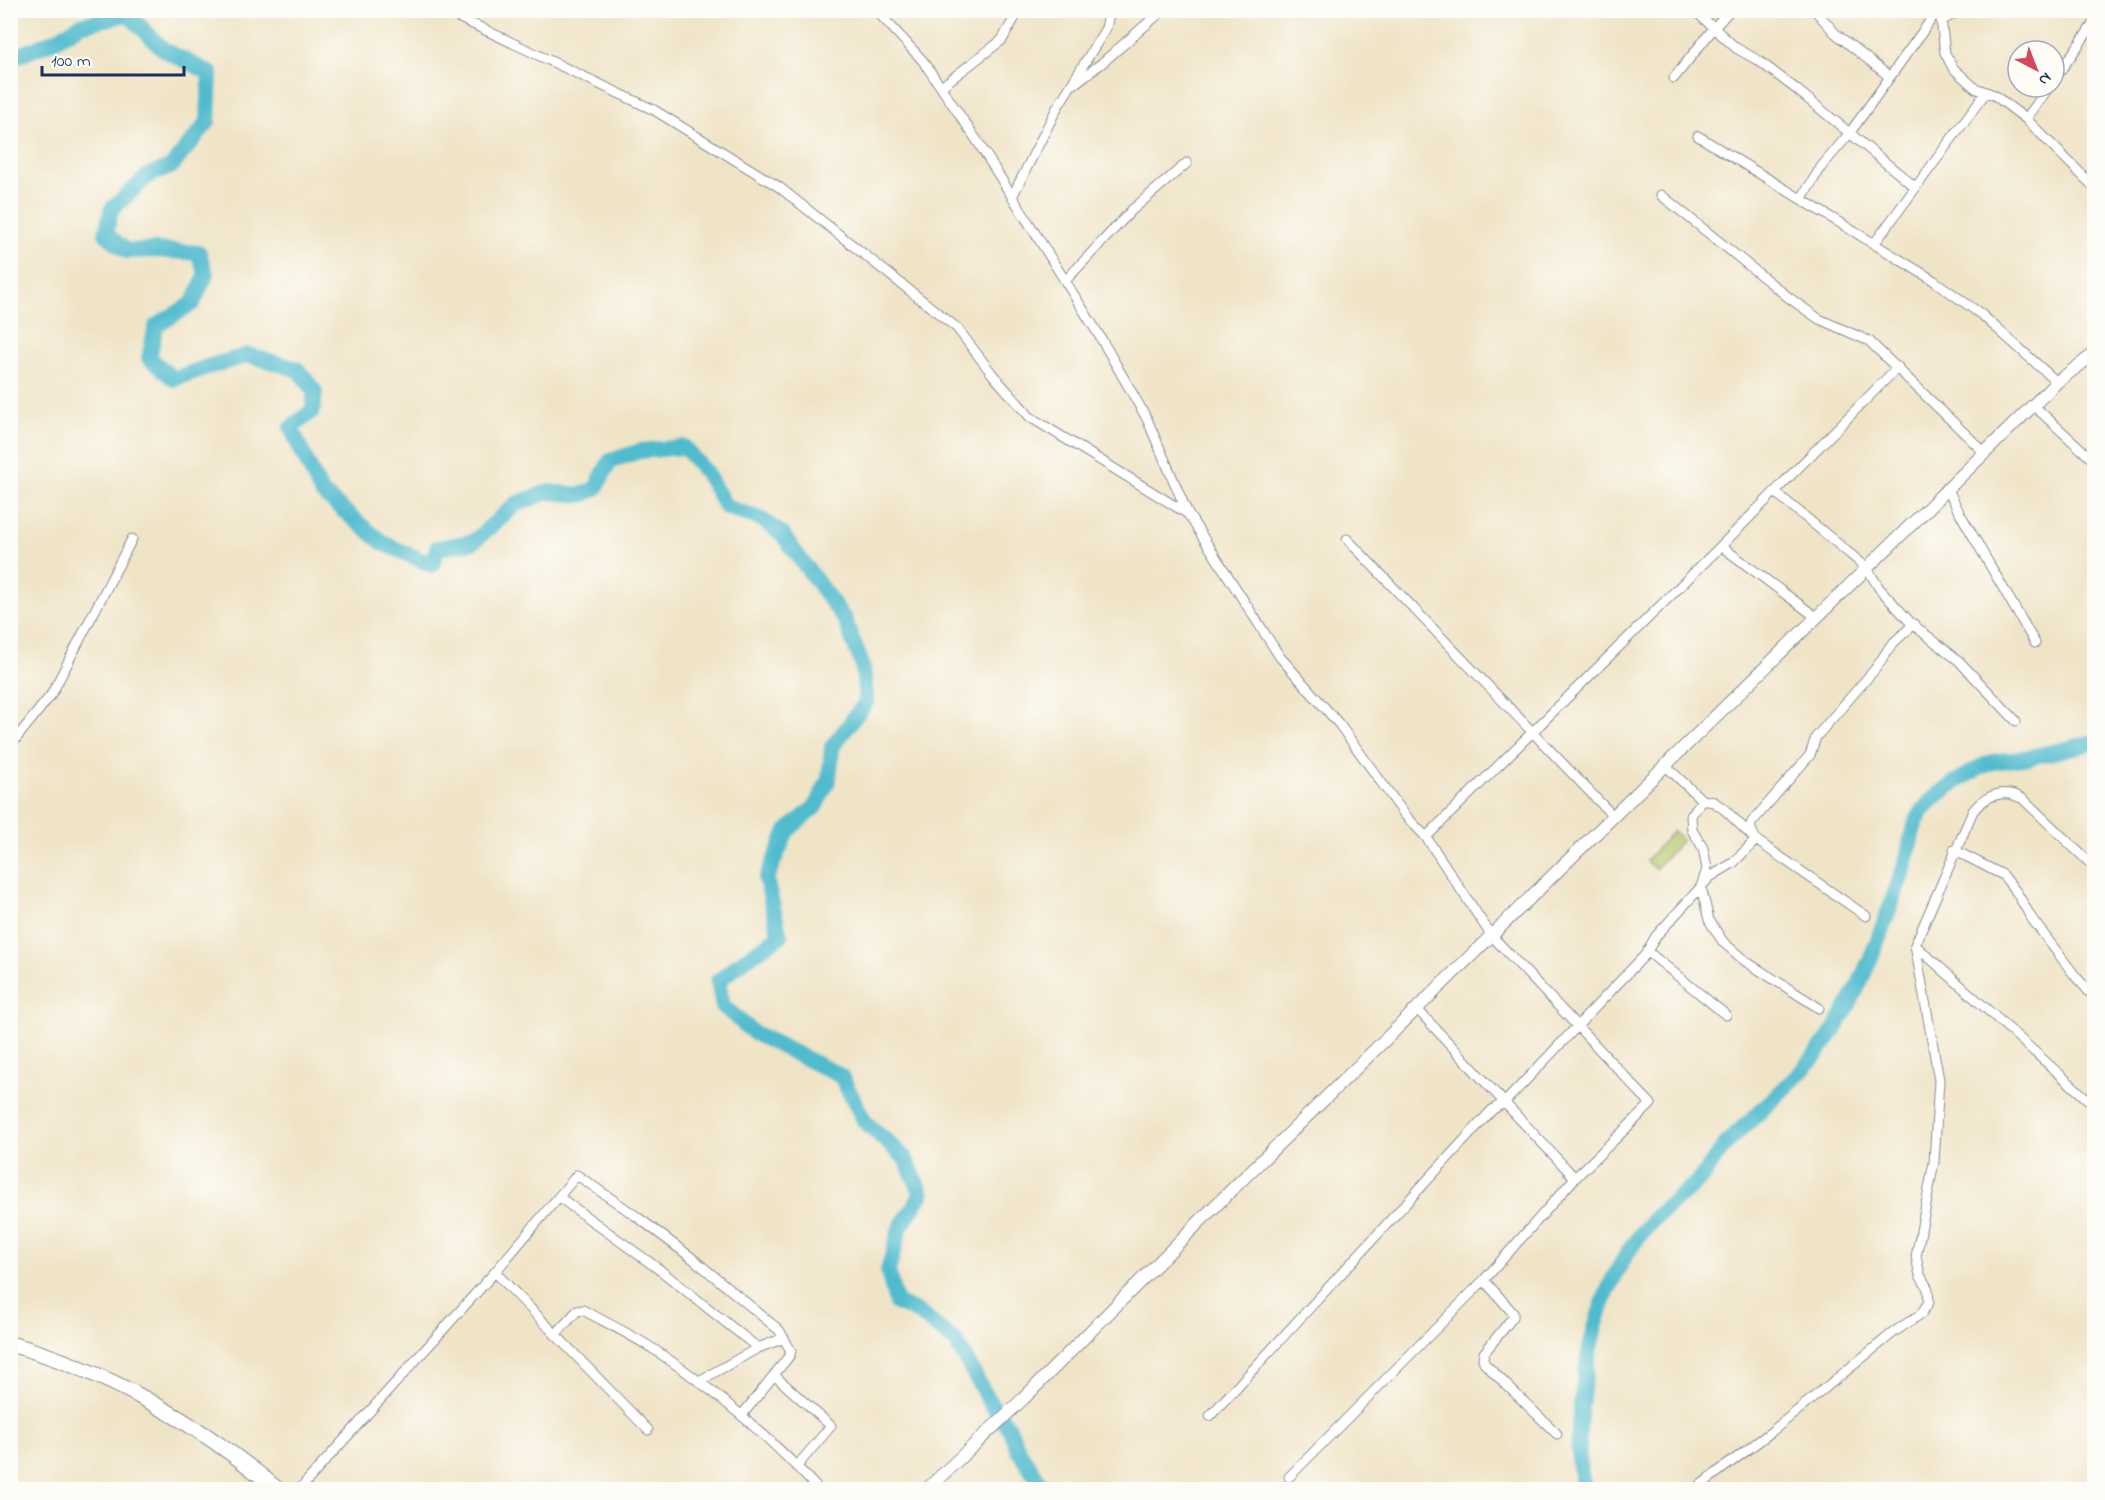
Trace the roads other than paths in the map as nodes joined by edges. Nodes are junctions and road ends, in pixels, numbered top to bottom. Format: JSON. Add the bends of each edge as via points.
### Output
{"nodes":[{"id":1,"x":442,"y":10,"type":"edge"},
{"id":2,"x":876,"y":10,"type":"edge"},
{"id":3,"x":1019,"y":10,"type":"edge"},
{"id":4,"x":1110,"y":10,"type":"edge"},
{"id":5,"x":1163,"y":10,"type":"edge"},
{"id":6,"x":1694,"y":10,"type":"edge"},
{"id":7,"x":1730,"y":10,"type":"edge"},
{"id":8,"x":1815,"y":10,"type":"edge"},
{"id":9,"x":1939,"y":10,"type":"edge"},
{"id":10,"x":1960,"y":10,"type":"edge"},
{"id":11,"x":1941,"y":21,"type":"junction"},
{"id":12,"x":2094,"y":22,"type":"edge"},
{"id":13,"x":1713,"y":28,"type":"junction"},
{"id":14,"x":2066,"y":63,"type":"edge"},
{"id":15,"x":1890,"y":77,"type":"junction"},
{"id":16,"x":1674,"y":78,"type":"dead end"},
{"id":17,"x":941,"y":87,"type":"junction"},
{"id":18,"x":1069,"y":87,"type":"junction"},
{"id":19,"x":1986,"y":92,"type":"junction"},
{"id":20,"x":2040,"y":99,"type":"edge"},
{"id":21,"x":2026,"y":119,"type":"junction"},
{"id":22,"x":1849,"y":134,"type":"junction"},
{"id":23,"x":1698,"y":136,"type":"dead end"},
{"id":24,"x":1187,"y":163,"type":"dead end"},
{"id":25,"x":1915,"y":187,"type":"junction"},
{"id":26,"x":2094,"y":187,"type":"edge"},
{"id":27,"x":1661,"y":195,"type":"dead end"},
{"id":28,"x":1012,"y":196,"type":"junction"},
{"id":29,"x":1801,"y":199,"type":"junction"},
{"id":30,"x":1874,"y":244,"type":"junction"},
{"id":31,"x":1065,"y":281,"type":"junction"},
{"id":32,"x":2094,"y":354,"type":"edge"},
{"id":33,"x":1898,"y":367,"type":"junction"},
{"id":34,"x":2057,"y":382,"type":"junction"},
{"id":35,"x":2033,"y":405,"type":"junction"},
{"id":36,"x":1985,"y":453,"type":"junction"},
{"id":37,"x":2094,"y":461,"type":"edge"},
{"id":38,"x":1948,"y":489,"type":"junction"},
{"id":39,"x":1775,"y":492,"type":"junction"},
{"id":40,"x":1188,"y":514,"type":"junction"},
{"id":41,"x":1347,"y":539,"type":"dead end"},
{"id":42,"x":132,"y":540,"type":"dead end"},
{"id":43,"x":1721,"y":546,"type":"junction"},
{"id":44,"x":1867,"y":568,"type":"junction"},
{"id":45,"x":1816,"y":617,"type":"junction"},
{"id":46,"x":1914,"y":624,"type":"junction"},
{"id":47,"x":2035,"y":643,"type":"dead end"},
{"id":48,"x":2016,"y":721,"type":"dead end"},
{"id":49,"x":1532,"y":733,"type":"junction"},
{"id":50,"x":10,"y":746,"type":"edge"},
{"id":51,"x":1669,"y":769,"type":"dead end"},
{"id":52,"x":1702,"y":800,"type":"junction"},
{"id":53,"x":1614,"y":817,"type":"junction"},
{"id":54,"x":1426,"y":837,"type":"junction"},
{"id":55,"x":1756,"y":840,"type":"junction"},
{"id":56,"x":1954,"y":850,"type":"junction"},
{"id":57,"x":2094,"y":867,"type":"edge"},
{"id":58,"x":1701,"y":887,"type":"junction"},
{"id":59,"x":1866,"y":916,"type":"dead end"},
{"id":60,"x":1491,"y":935,"type":"junction"},
{"id":61,"x":1915,"y":945,"type":"junction"},
{"id":62,"x":1647,"y":951,"type":"junction"},
{"id":63,"x":2094,"y":998,"type":"edge"},
{"id":64,"x":1820,"y":1008,"type":"dead end"},
{"id":65,"x":1418,"y":1009,"type":"junction"},
{"id":66,"x":1726,"y":1016,"type":"dead end"},
{"id":67,"x":1578,"y":1026,"type":"junction"},
{"id":68,"x":1505,"y":1102,"type":"junction"},
{"id":69,"x":2094,"y":1104,"type":"edge"},
{"id":70,"x":1575,"y":1178,"type":"junction"},
{"id":71,"x":559,"y":1197,"type":"junction"},
{"id":72,"x":495,"y":1272,"type":"junction"},
{"id":73,"x":1484,"y":1280,"type":"junction"},
{"id":74,"x":555,"y":1335,"type":"junction"},
{"id":75,"x":784,"y":1338,"type":"junction"},
{"id":76,"x":10,"y":1344,"type":"edge"},
{"id":77,"x":759,"y":1348,"type":"junction"},
{"id":78,"x":774,"y":1375,"type":"junction"},
{"id":79,"x":699,"y":1381,"type":"junction"},
{"id":80,"x":742,"y":1415,"type":"junction"},
{"id":81,"x":1210,"y":1416,"type":"dead end"},
{"id":82,"x":648,"y":1430,"type":"dead end"},
{"id":83,"x":1557,"y":1434,"type":"dead end"},
{"id":84,"x":797,"y":1466,"type":"junction"},
{"id":85,"x":1289,"y":1477,"type":"dead end"},
{"id":86,"x":278,"y":1490,"type":"edge"},
{"id":87,"x":299,"y":1490,"type":"edge"},
{"id":88,"x":819,"y":1490,"type":"edge"},
{"id":89,"x":926,"y":1490,"type":"edge"},
{"id":90,"x":1694,"y":1490,"type":"edge"}],
"edges":[{"from":1,"to":40,"type":"street","via":[[654,110],[779,187],[957,328],[1030,417]]},
{"from":2,"to":17,"type":"street","via":[[923,61]]},
{"from":3,"to":17,"type":"street","via":[[1002,39]]},
{"from":4,"to":18,"type":"street","via":[[1106,28]]},
{"from":5,"to":18,"type":"street"},
{"from":6,"to":13,"type":"street"},
{"from":7,"to":13,"type":"street"},
{"from":8,"to":15,"type":"street","via":[[1835,33]]},
{"from":9,"to":11,"type":"street"},
{"from":9,"to":15,"type":"street"},
{"from":10,"to":11,"type":"street"},
{"from":11,"to":19,"type":"street","via":[[1945,53],[1953,68],[1975,88]]},
{"from":12,"to":14,"type":"street"},
{"from":13,"to":16,"type":"street"},
{"from":13,"to":22,"type":"street"},
{"from":15,"to":22,"type":"street"},
{"from":17,"to":28,"type":"street"},
{"from":18,"to":28,"type":"street"},
{"from":19,"to":21,"type":"street"},
{"from":19,"to":25,"type":"street"},
{"from":20,"to":21,"type":"street"},
{"from":21,"to":26,"type":"street"},
{"from":22,"to":25,"type":"street"},
{"from":22,"to":29,"type":"street"},
{"from":23,"to":29,"type":"street"},
{"from":24,"to":31,"type":"street","via":[[1132,210]]},
{"from":25,"to":30,"type":"street"},
{"from":27,"to":33,"type":"street","via":[[1788,297],[1819,319],[1869,341]]},
{"from":28,"to":31,"type":"street"},
{"from":29,"to":30,"type":"street"},
{"from":30,"to":34,"type":"street","via":[[1982,315]]},
{"from":31,"to":40,"type":"street","via":[[1147,419]]},
{"from":32,"to":34,"type":"street"},
{"from":33,"to":36,"type":"street"},
{"from":33,"to":39,"type":"street"},
{"from":34,"to":35,"type":"street"},
{"from":35,"to":36,"type":"street"},
{"from":35,"to":37,"type":"street"},
{"from":36,"to":38,"type":"street"},
{"from":38,"to":44,"type":"street"},
{"from":38,"to":47,"type":"street"},
{"from":39,"to":43,"type":"street"},
{"from":39,"to":44,"type":"street"},
{"from":40,"to":54,"type":"street","via":[[1280,657],[1339,724],[1405,815]]},
{"from":41,"to":49,"type":"street"},
{"from":42,"to":50,"type":"street","via":[[51,695]]},
{"from":43,"to":45,"type":"street"},
{"from":43,"to":49,"type":"street"},
{"from":44,"to":45,"type":"street"},
{"from":44,"to":46,"type":"street","via":[[1879,588]]},
{"from":45,"to":53,"type":"street"},
{"from":46,"to":48,"type":"street","via":[[1958,660]]},
{"from":46,"to":55,"type":"street","via":[[1892,645],[1816,738],[1810,755],[1752,822],[1750,827]]},
{"from":49,"to":53,"type":"street"},
{"from":49,"to":54,"type":"street"},
{"from":51,"to":52,"type":"street"},
{"from":52,"to":55,"type":"street","via":[[1725,810]]},
{"from":52,"to":58,"type":"street","via":[[1691,816],[1692,830],[1703,848],[1707,869]]},
{"from":53,"to":60,"type":"street"},
{"from":54,"to":60,"type":"street"},
{"from":55,"to":58,"type":"street"},
{"from":55,"to":59,"type":"street"},
{"from":56,"to":57,"type":"street","via":[[1981,800],[1994,795],[2016,795]]},
{"from":56,"to":61,"type":"street"},
{"from":56,"to":63,"type":"street","via":[[2002,875]]},
{"from":58,"to":62,"type":"street"},
{"from":58,"to":64,"type":"street","via":[[1709,920],[1723,942]]},
{"from":60,"to":65,"type":"street"},
{"from":60,"to":67,"type":"street"},
{"from":61,"to":69,"type":"street"},
{"from":61,"to":90,"type":"street","via":[[1939,1080],[1934,1162],[1916,1257],[1929,1302],[1921,1314]]},
{"from":62,"to":66,"type":"street"},
{"from":62,"to":67,"type":"street"},
{"from":65,"to":68,"type":"street"},
{"from":65,"to":89,"type":"street"},
{"from":67,"to":68,"type":"street"},
{"from":67,"to":70,"type":"street","via":[[1651,1104]]},
{"from":68,"to":70,"type":"street"},
{"from":68,"to":81,"type":"street","via":[[1492,1110]]},
{"from":70,"to":73,"type":"street"},
{"from":71,"to":72,"type":"street"},
{"from":71,"to":75,"type":"street","via":[[580,1175],[692,1258]]},
{"from":71,"to":77,"type":"street"},
{"from":72,"to":74,"type":"street"},
{"from":72,"to":87,"type":"street"},
{"from":73,"to":83,"type":"street","via":[[1513,1313],[1484,1353],[1485,1364]]},
{"from":73,"to":85,"type":"street"},
{"from":74,"to":79,"type":"street","via":[[577,1311],[583,1310],[653,1349]]},
{"from":74,"to":82,"type":"street"},
{"from":75,"to":77,"type":"street"},
{"from":75,"to":78,"type":"street","via":[[791,1351]]},
{"from":76,"to":86,"type":"main road","via":[[86,1372],[156,1406],[224,1447]]},
{"from":77,"to":79,"type":"street"},
{"from":78,"to":80,"type":"street"},
{"from":78,"to":84,"type":"street","via":[[831,1426]]},
{"from":79,"to":80,"type":"street"},
{"from":80,"to":84,"type":"street"},
{"from":84,"to":88,"type":"street"}]}
